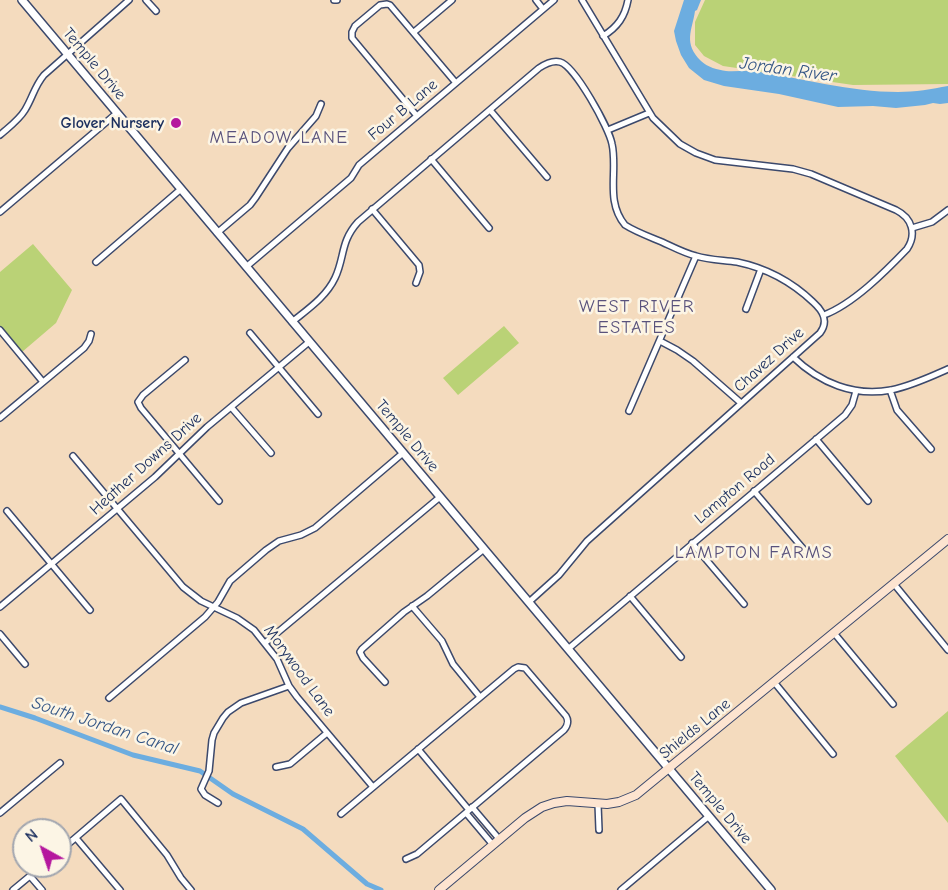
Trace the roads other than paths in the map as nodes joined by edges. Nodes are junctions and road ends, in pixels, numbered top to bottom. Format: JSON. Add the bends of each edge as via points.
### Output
{"nodes":[{"id":1,"x":22,"y":0,"type":"edge"},
{"id":2,"x":129,"y":0,"type":"edge"},
{"id":3,"x":146,"y":0,"type":"edge"},
{"id":4,"x":452,"y":0,"type":"edge"},
{"id":5,"x":536,"y":0,"type":"edge"},
{"id":6,"x":554,"y":0,"type":"edge"},
{"id":7,"x":582,"y":0,"type":"edge"},
{"id":8,"x":628,"y":0,"type":"edge"},
{"id":9,"x":543,"y":9,"type":"junction"},
{"id":10,"x":156,"y":11,"type":"dead end"},
{"id":11,"x":414,"y":32,"type":"junction"},
{"id":12,"x":603,"y":36,"type":"junction"},
{"id":13,"x":68,"y":54,"type":"junction"},
{"id":14,"x":456,"y":83,"type":"junction"},
{"id":15,"x":321,"y":104,"type":"dead end"},
{"id":16,"x":490,"y":110,"type":"junction"},
{"id":17,"x":649,"y":112,"type":"junction"},
{"id":18,"x":117,"y":113,"type":"junction"},
{"id":19,"x":417,"y":116,"type":"junction"},
{"id":20,"x":608,"y":130,"type":"junction"},
{"id":21,"x":0,"y":135,"type":"edge"},
{"id":22,"x":431,"y":159,"type":"junction"},
{"id":23,"x":547,"y":177,"type":"dead end"},
{"id":24,"x":181,"y":189,"type":"junction"},
{"id":25,"x":372,"y":209,"type":"junction"},
{"id":26,"x":948,"y":210,"type":"edge"},
{"id":27,"x":0,"y":212,"type":"edge"},
{"id":28,"x":489,"y":228,"type":"dead end"},
{"id":29,"x":912,"y":228,"type":"junction"},
{"id":30,"x":217,"y":233,"type":"junction"},
{"id":31,"x":696,"y":256,"type":"junction"},
{"id":32,"x":96,"y":262,"type":"dead end"},
{"id":33,"x":246,"y":267,"type":"junction"},
{"id":34,"x":761,"y":269,"type":"junction"},
{"id":35,"x":416,"y":283,"type":"dead end"},
{"id":36,"x":746,"y":309,"type":"dead end"},
{"id":37,"x":824,"y":315,"type":"junction"},
{"id":38,"x":292,"y":322,"type":"junction"},
{"id":39,"x":0,"y":330,"type":"edge"},
{"id":40,"x":250,"y":333,"type":"dead end"},
{"id":41,"x":90,"y":334,"type":"dead end"},
{"id":42,"x":660,"y":341,"type":"junction"},
{"id":43,"x":309,"y":342,"type":"junction"},
{"id":44,"x":793,"y":357,"type":"junction"},
{"id":45,"x":185,"y":360,"type":"dead end"},
{"id":46,"x":279,"y":367,"type":"junction"},
{"id":47,"x":948,"y":369,"type":"edge"},
{"id":48,"x":44,"y":382,"type":"junction"},
{"id":49,"x":890,"y":390,"type":"junction"},
{"id":50,"x":855,"y":391,"type":"junction"},
{"id":51,"x":741,"y":403,"type":"junction"},
{"id":52,"x":231,"y":407,"type":"junction"},
{"id":53,"x":629,"y":411,"type":"dead end"},
{"id":54,"x":318,"y":414,"type":"dead end"},
{"id":55,"x":0,"y":418,"type":"edge"},
{"id":56,"x":816,"y":439,"type":"junction"},
{"id":57,"x":931,"y":449,"type":"dead end"},
{"id":58,"x":271,"y":453,"type":"dead end"},
{"id":59,"x":403,"y":453,"type":"junction"},
{"id":60,"x":179,"y":454,"type":"junction"},
{"id":61,"x":73,"y":456,"type":"dead end"},
{"id":62,"x":754,"y":491,"type":"junction"},
{"id":63,"x":440,"y":497,"type":"junction"},
{"id":64,"x":219,"y":501,"type":"dead end"},
{"id":65,"x":868,"y":501,"type":"dead end"},
{"id":66,"x":118,"y":509,"type":"junction"},
{"id":67,"x":8,"y":511,"type":"dead end"},
{"id":68,"x":948,"y":539,"type":"edge"},
{"id":69,"x":693,"y":543,"type":"junction"},
{"id":70,"x":484,"y":549,"type":"junction"},
{"id":71,"x":806,"y":552,"type":"dead end"},
{"id":72,"x":51,"y":564,"type":"junction"},
{"id":73,"x":894,"y":584,"type":"junction"},
{"id":74,"x":630,"y":596,"type":"junction"},
{"id":75,"x":529,"y":602,"type":"junction"},
{"id":76,"x":744,"y":604,"type":"dead end"},
{"id":77,"x":412,"y":606,"type":"junction"},
{"id":78,"x":0,"y":607,"type":"edge"},
{"id":79,"x":214,"y":608,"type":"junction"},
{"id":80,"x":90,"y":610,"type":"dead end"},
{"id":81,"x":834,"y":633,"type":"junction"},
{"id":82,"x":0,"y":634,"type":"edge"},
{"id":83,"x":265,"y":643,"type":"junction"},
{"id":84,"x":568,"y":649,"type":"junction"},
{"id":85,"x":948,"y":650,"type":"edge"},
{"id":86,"x":681,"y":657,"type":"dead end"},
{"id":87,"x":25,"y":664,"type":"dead end"},
{"id":88,"x":385,"y":682,"type":"dead end"},
{"id":89,"x":774,"y":682,"type":"junction"},
{"id":90,"x":289,"y":686,"type":"junction"},
{"id":91,"x":480,"y":697,"type":"junction"},
{"id":92,"x":109,"y":698,"type":"dead end"},
{"id":93,"x":893,"y":704,"type":"dead end"},
{"id":94,"x":327,"y":733,"type":"junction"},
{"id":95,"x":418,"y":750,"type":"junction"},
{"id":96,"x":833,"y":754,"type":"dead end"},
{"id":97,"x":60,"y":763,"type":"dead end"},
{"id":98,"x":276,"y":766,"type":"dead end"},
{"id":99,"x":669,"y":769,"type":"junction"},
{"id":100,"x":373,"y":787,"type":"junction"},
{"id":101,"x":218,"y":803,"type":"dead end"},
{"id":102,"x":598,"y":804,"type":"junction"},
{"id":103,"x":469,"y":810,"type":"junction"},
{"id":104,"x":0,"y":813,"type":"edge"},
{"id":105,"x":341,"y":814,"type":"dead end"},
{"id":106,"x":709,"y":816,"type":"junction"},
{"id":107,"x":599,"y":830,"type":"dead end"},
{"id":108,"x":76,"y":838,"type":"junction"},
{"id":109,"x":72,"y":841,"type":"edge"},
{"id":110,"x":496,"y":843,"type":"junction"},
{"id":111,"x":406,"y":859,"type":"dead end"},
{"id":112,"x":28,"y":878,"type":"edge"},
{"id":113,"x":32,"y":878,"type":"edge"},
{"id":114,"x":13,"y":890,"type":"edge"},
{"id":115,"x":42,"y":890,"type":"edge"},
{"id":116,"x":120,"y":890,"type":"edge"},
{"id":117,"x":191,"y":890,"type":"edge"},
{"id":118,"x":440,"y":890,"type":"edge"},
{"id":119,"x":621,"y":890,"type":"edge"},
{"id":120,"x":771,"y":890,"type":"edge"}],
"edges":[{"from":1,"to":13,"type":"street","name":"Temple Drive"},
{"from":2,"to":13,"type":"street"},
{"from":3,"to":10,"type":"street"},
{"from":4,"to":11,"type":"street"},
{"from":5,"to":9,"type":"street"},
{"from":6,"to":9,"type":"street","name":"Four B Lane"},
{"from":7,"to":12,"type":"street"},
{"from":8,"to":12,"type":"street","via":[[621,20]]},
{"from":9,"to":14,"type":"street","name":"Four B Lane"},
{"from":11,"to":14,"type":"street"},
{"from":11,"to":19,"type":"street","via":[[387,4],[379,6],[351,34]]},
{"from":12,"to":17,"type":"street"},
{"from":13,"to":18,"type":"street","name":"Temple Drive"},
{"from":13,"to":21,"type":"street","via":[[44,75],[21,116]]},
{"from":14,"to":19,"type":"street","name":"Four B Lane"},
{"from":15,"to":30,"type":"street","via":[[250,205]]},
{"from":16,"to":20,"type":"street","via":[[539,68],[558,61],[574,72]]},
{"from":16,"to":22,"type":"street"},
{"from":16,"to":23,"type":"street"},
{"from":17,"to":20,"type":"street"},
{"from":17,"to":29,"type":"street","via":[[681,144],[706,158],[811,174],[902,213]]},
{"from":18,"to":24,"type":"street","name":"Temple Drive"},
{"from":18,"to":27,"type":"street"},
{"from":19,"to":33,"type":"street","name":"Four B Lane"},
{"from":20,"to":31,"type":"street","via":[[615,160],[613,201],[622,222]]},
{"from":22,"to":25,"type":"street"},
{"from":22,"to":28,"type":"street"},
{"from":24,"to":30,"type":"street","name":"Temple Drive"},
{"from":24,"to":32,"type":"street"},
{"from":25,"to":35,"type":"street","via":[[419,265]]},
{"from":25,"to":38,"type":"street","via":[[349,234],[329,288]]},
{"from":26,"to":29,"type":"street","via":[[932,222]]},
{"from":29,"to":37,"type":"street","via":[[912,240],[903,253],[858,295]]},
{"from":30,"to":33,"type":"street","name":"Temple Drive"},
{"from":31,"to":34,"type":"street"},
{"from":31,"to":42,"type":"street"},
{"from":33,"to":38,"type":"street","name":"Temple Drive"},
{"from":34,"to":36,"type":"street"},
{"from":34,"to":37,"type":"street","via":[[795,286]]},
{"from":37,"to":44,"type":"street","name":"Chavez Drive","via":[[823,329]]},
{"from":38,"to":43,"type":"street","name":"Temple Drive"},
{"from":39,"to":48,"type":"street"},
{"from":40,"to":46,"type":"street"},
{"from":41,"to":48,"type":"street","via":[[84,348]]},
{"from":42,"to":51,"type":"street","via":[[693,360]]},
{"from":42,"to":53,"type":"street"},
{"from":43,"to":46,"type":"street","name":"Heather Downs Drive"},
{"from":43,"to":59,"type":"street","name":"Temple Drive"},
{"from":44,"to":50,"type":"street","via":[[822,379]]},
{"from":44,"to":51,"type":"street","name":"Chavez Drive"},
{"from":45,"to":60,"type":"street","via":[[138,402]]},
{"from":46,"to":52,"type":"street","name":"Heather Downs Drive"},
{"from":46,"to":54,"type":"street"},
{"from":47,"to":49,"type":"street"},
{"from":48,"to":55,"type":"street"},
{"from":49,"to":50,"type":"street"},
{"from":49,"to":57,"type":"street","via":[[897,410]]},
{"from":50,"to":56,"type":"street","name":"Lampton Road","via":[[849,411]]},
{"from":51,"to":75,"type":"street","name":"Chavez Drive","via":[[587,541],[559,575]]},
{"from":52,"to":58,"type":"street"},
{"from":52,"to":60,"type":"street","name":"Heather Downs Drive"},
{"from":56,"to":62,"type":"street","name":"Lampton Road"},
{"from":56,"to":65,"type":"street"},
{"from":59,"to":63,"type":"street","name":"Temple Drive"},
{"from":59,"to":79,"type":"street","via":[[315,528],[266,550],[231,581]]},
{"from":60,"to":64,"type":"street"},
{"from":60,"to":66,"type":"street","name":"Heather Downs Drive"},
{"from":61,"to":66,"type":"street","name":"Morywood Lane"},
{"from":62,"to":69,"type":"street","name":"Lampton Road"},
{"from":62,"to":71,"type":"street"},
{"from":63,"to":70,"type":"street","name":"Temple Drive"},
{"from":63,"to":83,"type":"street"},
{"from":66,"to":72,"type":"street","name":"Heather Downs Drive"},
{"from":66,"to":79,"type":"street","name":"Morywood Lane","via":[[183,587]]},
{"from":67,"to":72,"type":"street"},
{"from":68,"to":73,"type":"main road","name":"Shields Lane"},
{"from":69,"to":74,"type":"street","name":"Lampton Road"},
{"from":69,"to":76,"type":"street"},
{"from":70,"to":75,"type":"street","name":"Temple Drive"},
{"from":70,"to":77,"type":"street"},
{"from":72,"to":78,"type":"street","name":"Heather Downs Drive"},
{"from":72,"to":80,"type":"street"},
{"from":73,"to":81,"type":"main road","name":"Shields Lane"},
{"from":73,"to":85,"type":"street"},
{"from":74,"to":84,"type":"street","name":"Lampton Road"},
{"from":74,"to":86,"type":"street"},
{"from":75,"to":84,"type":"street","name":"Temple Drive"},
{"from":77,"to":88,"type":"street","via":[[360,652]]},
{"from":77,"to":91,"type":"street","via":[[442,641],[453,664]]},
{"from":79,"to":83,"type":"street","name":"Morywood Lane","via":[[246,623]]},
{"from":79,"to":92,"type":"street"},
{"from":81,"to":89,"type":"main road","name":"Shields Lane"},
{"from":81,"to":93,"type":"street"},
{"from":82,"to":87,"type":"street"},
{"from":83,"to":90,"type":"street","name":"Morywood Lane"},
{"from":84,"to":99,"type":"street","name":"Temple Drive"},
{"from":89,"to":96,"type":"street"},
{"from":89,"to":99,"type":"main road","name":"Shields Lane"},
{"from":90,"to":94,"type":"street","name":"Morywood Lane"},
{"from":90,"to":101,"type":"street","via":[[235,707],[218,725],[202,786],[203,792]]},
{"from":91,"to":95,"type":"street"},
{"from":91,"to":103,"type":"street","via":[[521,666],[566,716],[568,725]]},
{"from":94,"to":98,"type":"street","via":[[290,764]]},
{"from":94,"to":100,"type":"street","name":"Morywood Lane"},
{"from":95,"to":100,"type":"street"},
{"from":95,"to":103,"type":"street"},
{"from":97,"to":104,"type":"street"},
{"from":99,"to":102,"type":"main road","name":"Shields Lane","via":[[636,795]]},
{"from":99,"to":106,"type":"street","name":"Temple Drive"},
{"from":100,"to":105,"type":"street"},
{"from":102,"to":107,"type":"street"},
{"from":102,"to":110,"type":"main road","name":"Shields Lane","via":[[573,801],[548,805],[530,814]]},
{"from":103,"to":110,"type":"street"},
{"from":103,"to":111,"type":"street"},
{"from":106,"to":119,"type":"street"},
{"from":106,"to":120,"type":"street","name":"Temple Drive"},
{"from":108,"to":109,"type":"street"},
{"from":108,"to":116,"type":"street"},
{"from":108,"to":117,"type":"street","via":[[121,799]]},
{"from":110,"to":118,"type":"main road","name":"Shields Lane"},
{"from":112,"to":114,"type":"street"},
{"from":113,"to":115,"type":"street"}]}
